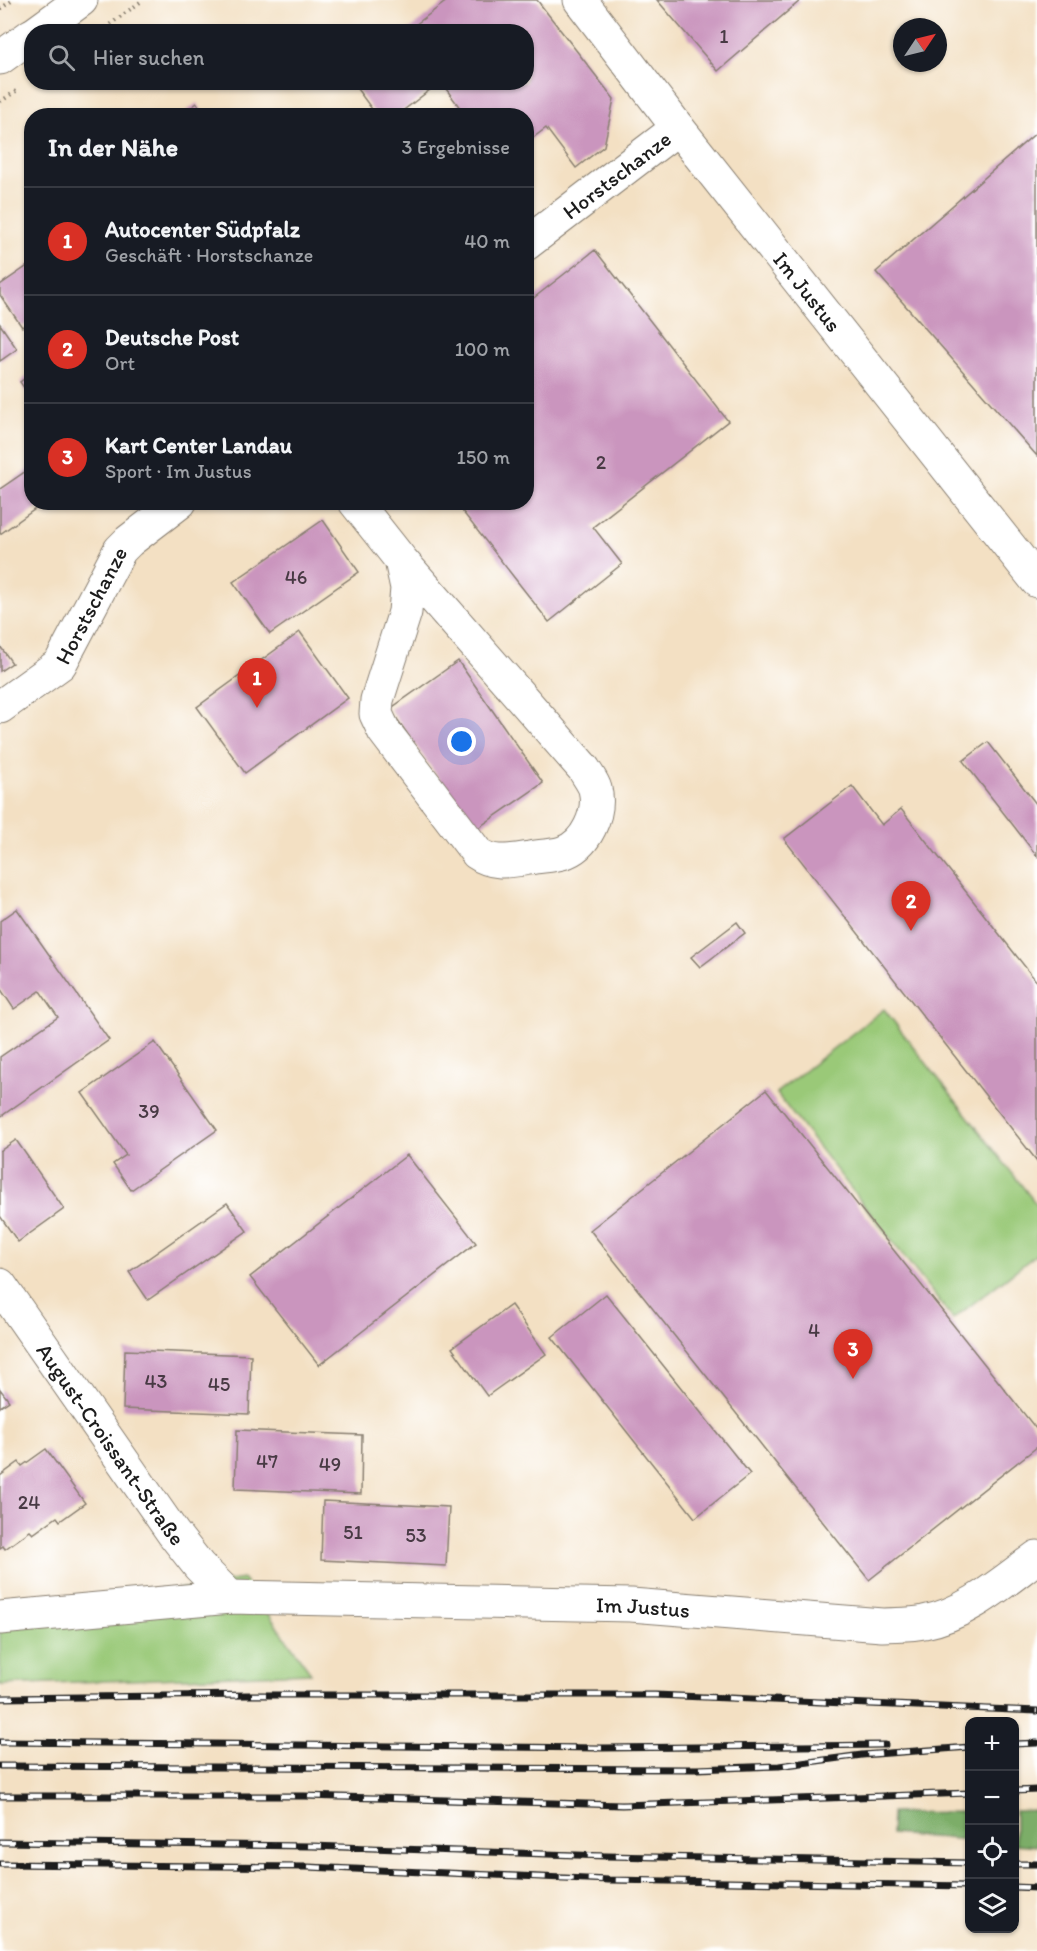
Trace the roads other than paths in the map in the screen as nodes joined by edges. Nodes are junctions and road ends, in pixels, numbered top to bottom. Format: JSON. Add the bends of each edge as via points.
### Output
{"nodes":[{"id":1,"x":81,"y":0,"type":"edge"},
{"id":2,"x":580,"y":0,"type":"edge"},
{"id":3,"x":48,"y":24,"type":"edge"},
{"id":4,"x":24,"y":41,"type":"edge"},
{"id":5,"x":0,"y":58,"type":"edge"},
{"id":6,"x":678,"y":128,"type":"junction"},
{"id":7,"x":534,"y":238,"type":"edge"},
{"id":8,"x":170,"y":510,"type":"edge"},
{"id":9,"x":361,"y":510,"type":"edge"},
{"id":10,"x":401,"y":560,"type":"junction"},
{"id":11,"x":1037,"y":581,"type":"edge"},
{"id":12,"x":0,"y":707,"type":"edge"},
{"id":13,"x":0,"y":1284,"type":"edge"},
{"id":14,"x":1037,"y":1557,"type":"edge"},
{"id":15,"x":230,"y":1597,"type":"junction"},
{"id":16,"x":0,"y":1618,"type":"edge"}],
"edges":[{"from":1,"to":3,"type":"street"},
{"from":2,"to":6,"type":"street","name":"Im Justus"},
{"from":4,"to":5,"type":"street"},
{"from":6,"to":7,"type":"street","name":"Horstschanze"},
{"from":6,"to":11,"type":"street","name":"Im Justus"},
{"from":8,"to":12,"type":"street","name":"Horstschanze","via":[[120,550],[60,664]]},
{"from":9,"to":10,"type":"street"},
{"from":10,"to":10,"type":"street","via":[[407,588],[405,612],[377,700],[376,714],[384,731],[486,860],[501,862],[572,848],[588,831],[597,803],[584,769]]},
{"from":13,"to":15,"type":"street","name":"August-Croissant-Straße","via":[[173,1533]]},
{"from":14,"to":15,"type":"street","name":"Im Justus","via":[[987,1594],[950,1614],[924,1622],[882,1625],[631,1605]]},
{"from":15,"to":16,"type":"street","name":"Im Justus"}]}
